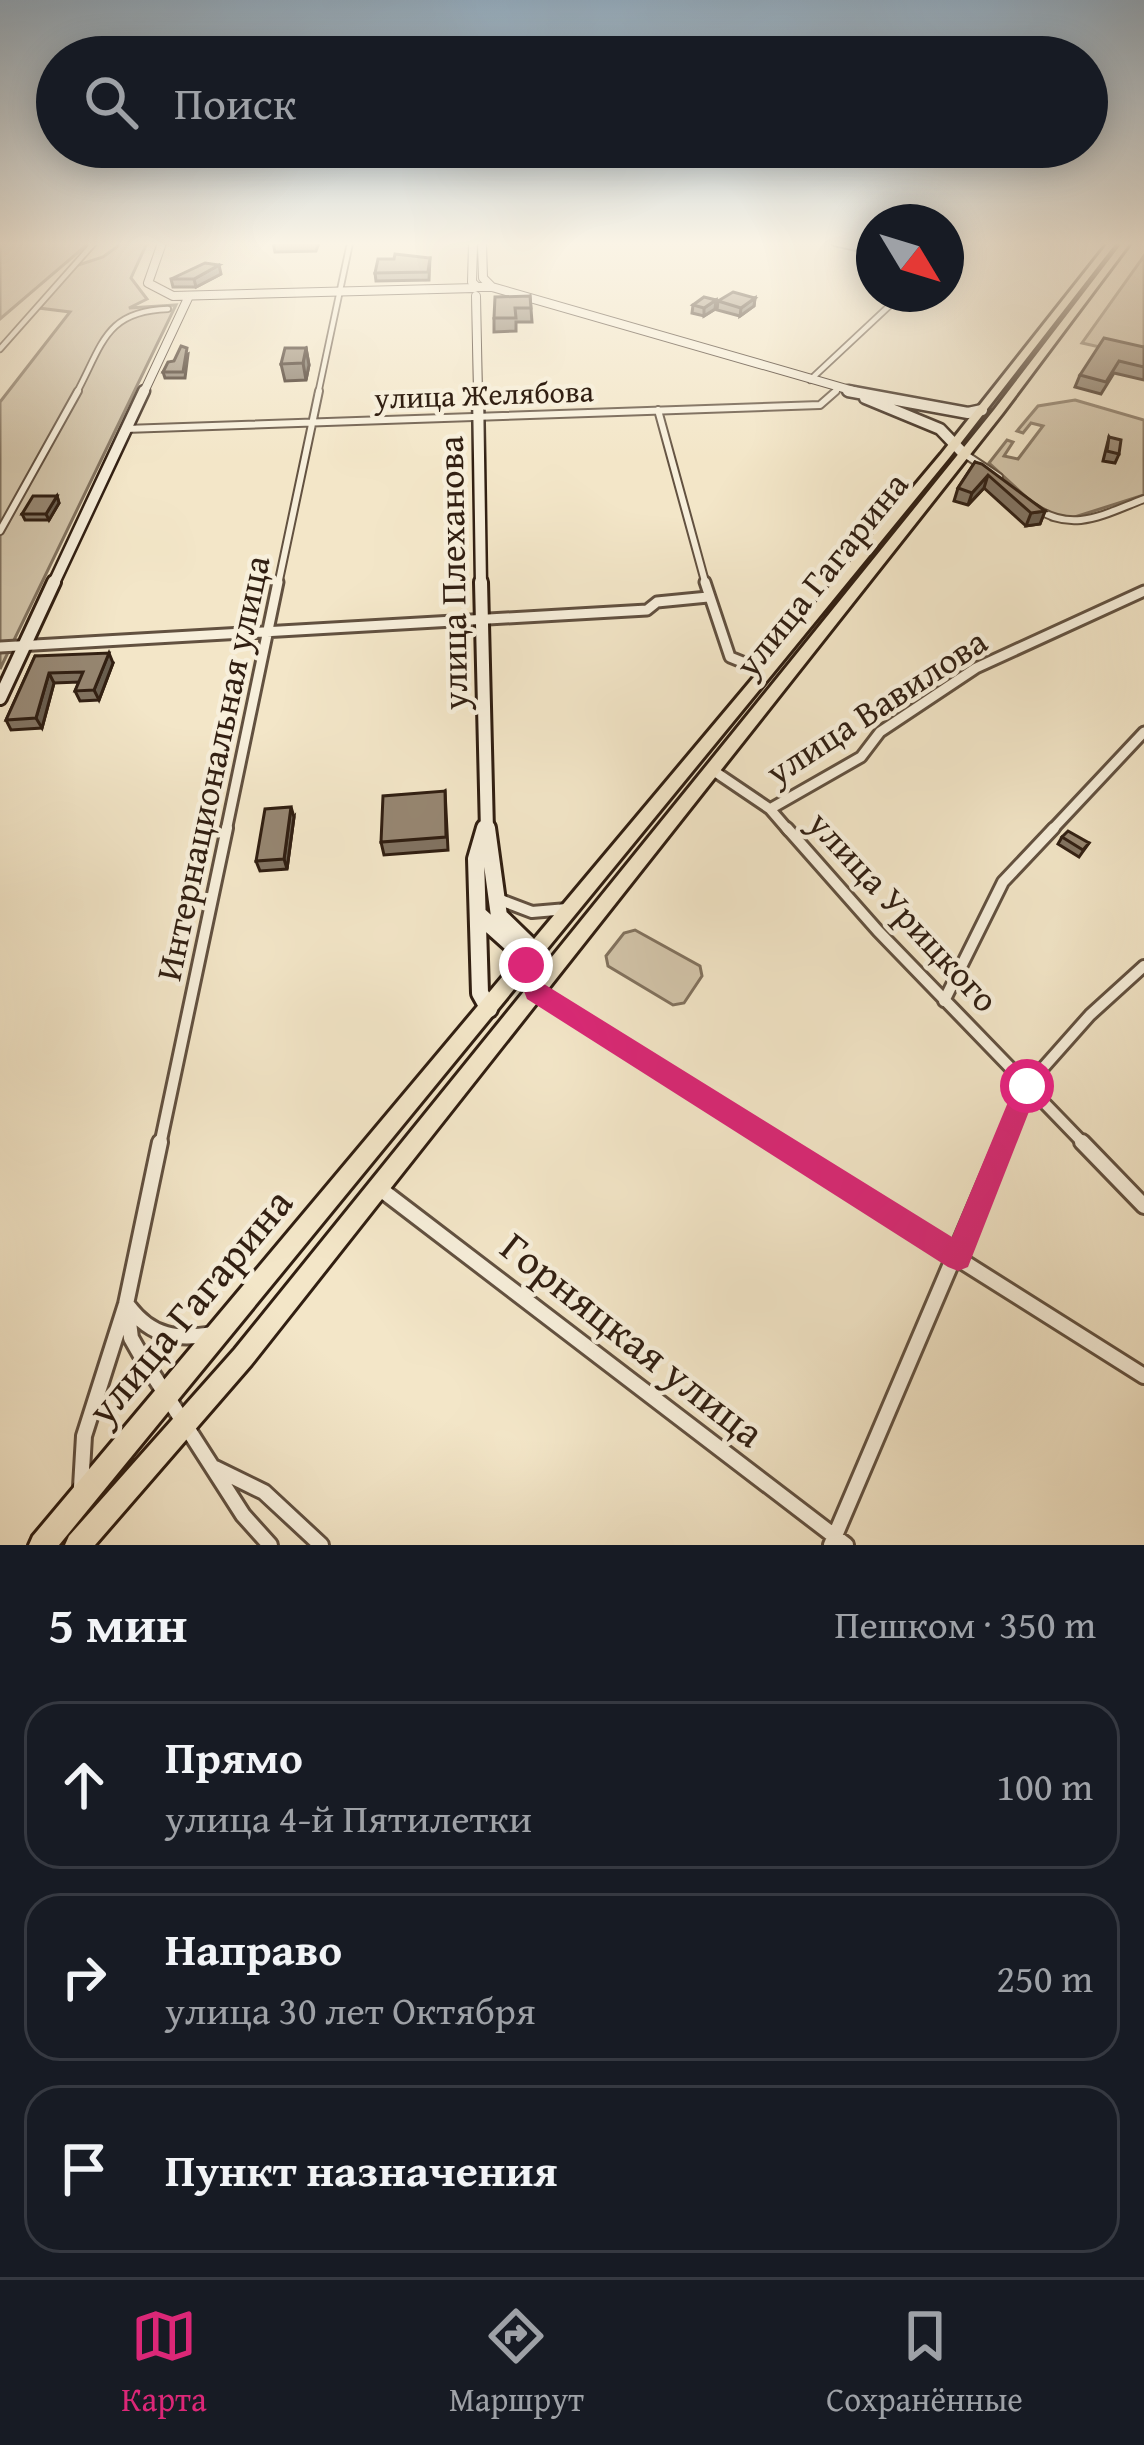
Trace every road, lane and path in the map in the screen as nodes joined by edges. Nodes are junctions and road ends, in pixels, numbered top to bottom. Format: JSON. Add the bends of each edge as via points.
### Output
{"nodes":[{"id":1,"x":30,"y":315,"type":"edge"},
{"id":2,"x":129,"y":315,"type":"edge"},
{"id":3,"x":180,"y":315,"type":"edge"},
{"id":4,"x":335,"y":315,"type":"edge"},
{"id":5,"x":477,"y":315,"type":"edge"},
{"id":6,"x":482,"y":315,"type":"edge"},
{"id":7,"x":581,"y":315,"type":"edge"},
{"id":8,"x":879,"y":315,"type":"edge"},
{"id":9,"x":1056,"y":315,"type":"edge"},
{"id":10,"x":1071,"y":315,"type":"edge"},
{"id":11,"x":477,"y":322,"type":"junction"},
{"id":12,"x":0,"y":349,"type":"edge"},
{"id":13,"x":810,"y":380,"type":"junction"},
{"id":14,"x":844,"y":389,"type":"junction"},
{"id":15,"x":905,"y":399,"type":"junction"},
{"id":16,"x":943,"y":408,"type":"junction"},
{"id":17,"x":658,"y":410,"type":"junction"},
{"id":18,"x":982,"y":410,"type":"junction"},
{"id":19,"x":893,"y":411,"type":"junction"},
{"id":20,"x":908,"y":416,"type":"junction"},
{"id":21,"x":478,"y":417,"type":"junction"},
{"id":22,"x":312,"y":422,"type":"junction"},
{"id":23,"x":933,"y":423,"type":"junction"},
{"id":24,"x":984,"y":428,"type":"junction"},
{"id":25,"x":124,"y":429,"type":"junction"},
{"id":26,"x":961,"y":442,"type":"junction"},
{"id":27,"x":1001,"y":479,"type":"edge"},
{"id":28,"x":1018,"y":493,"type":"edge"},
{"id":29,"x":1144,"y":499,"type":"edge"},
{"id":30,"x":0,"y":531,"type":"edge"},
{"id":31,"x":1144,"y":591,"type":"edge"},
{"id":32,"x":708,"y":597,"type":"junction"},
{"id":33,"x":483,"y":621,"type":"junction"},
{"id":34,"x":267,"y":635,"type":"junction"},
{"id":35,"x":24,"y":646,"type":"junction"},
{"id":36,"x":0,"y":647,"type":"edge"},
{"id":37,"x":766,"y":672,"type":"junction"},
{"id":38,"x":0,"y":698,"type":"edge"},
{"id":39,"x":1144,"y":732,"type":"edge"},
{"id":40,"x":698,"y":754,"type":"junction"},
{"id":41,"x":712,"y":770,"type":"junction"},
{"id":42,"x":770,"y":808,"type":"junction"},
{"id":43,"x":486,"y":824,"type":"junction"},
{"id":44,"x":494,"y":897,"type":"junction"},
{"id":45,"x":572,"y":908,"type":"junction"},
{"id":46,"x":478,"y":914,"type":"junction"},
{"id":47,"x":569,"y":948,"type":"junction"},
{"id":48,"x":531,"y":958,"type":"junction"},
{"id":49,"x":1144,"y":966,"type":"edge"},
{"id":50,"x":535,"y":991,"type":"junction"},
{"id":51,"x":944,"y":1001,"type":"junction"},
{"id":52,"x":489,"y":1009,"type":"junction"},
{"id":53,"x":1027,"y":1086,"type":"junction"},
{"id":54,"x":378,"y":1187,"type":"junction"},
{"id":55,"x":1144,"y":1206,"type":"edge"},
{"id":56,"x":958,"y":1257,"type":"junction"},
{"id":57,"x":127,"y":1304,"type":"junction"},
{"id":58,"x":218,"y":1333,"type":"junction"},
{"id":59,"x":1144,"y":1376,"type":"edge"},
{"id":60,"x":165,"y":1395,"type":"junction"},
{"id":61,"x":186,"y":1427,"type":"junction"},
{"id":62,"x":215,"y":1468,"type":"junction"},
{"id":63,"x":81,"y":1498,"type":"junction"},
{"id":64,"x":838,"y":1542,"type":"edge"},
{"id":65,"x":42,"y":1545,"type":"edge"},
{"id":66,"x":78,"y":1545,"type":"edge"},
{"id":67,"x":270,"y":1545,"type":"edge"},
{"id":68,"x":321,"y":1545,"type":"edge"}],
"edges":[{"from":1,"to":12,"type":"street"},
{"from":2,"to":30,"type":"street","via":[[117,320]]},
{"from":3,"to":25,"type":"main road"},
{"from":4,"to":22,"type":"street","name":"Интернациональная улица"},
{"from":5,"to":11,"type":"main road","name":"улица Плеханова"},
{"from":6,"to":11,"type":"main road"},
{"from":7,"to":13,"type":"main road"},
{"from":8,"to":13,"type":"street"},
{"from":9,"to":18,"type":"main road","name":"улица Гагарина"},
{"from":10,"to":24,"type":"main road","name":"улица Гагарина"},
{"from":11,"to":21,"type":"main road","name":"улица Плеханова"},
{"from":13,"to":14,"type":"main road"},
{"from":14,"to":15,"type":"main road"},
{"from":14,"to":17,"type":"street","name":"улица Желябова","via":[[820,405]]},
{"from":14,"to":19,"type":"main road"},
{"from":15,"to":16,"type":"main road"},
{"from":15,"to":19,"type":"main road"},
{"from":16,"to":18,"type":"main road"},
{"from":16,"to":23,"type":"main road","via":[[955,417]]},
{"from":17,"to":21,"type":"street","name":"улица Желябова"},
{"from":17,"to":32,"type":"street"},
{"from":18,"to":26,"type":"main road","name":"улица Гагарина"},
{"from":19,"to":20,"type":"main road"},
{"from":20,"to":23,"type":"main road"},
{"from":20,"to":26,"type":"main road"},
{"from":21,"to":22,"type":"street","name":"улица Желябова"},
{"from":21,"to":33,"type":"main road","name":"улица Плеханова"},
{"from":22,"to":25,"type":"street","name":"улица Желябова"},
{"from":22,"to":34,"type":"street","name":"Интернациональная улица"},
{"from":23,"to":26,"type":"main road"},
{"from":24,"to":26,"type":"main road","name":"улица Гагарина"},
{"from":24,"to":26,"type":"main road"},
{"from":25,"to":35,"type":"main road"},
{"from":26,"to":27,"type":"street"},
{"from":26,"to":37,"type":"main road","name":"улица Гагарина"},
{"from":26,"to":41,"type":"main road","name":"улица Гагарина"},
{"from":28,"to":29,"type":"street","via":[[1069,526]]},
{"from":31,"to":42,"type":"street","name":"улица Вавилова","via":[[976,668],[880,732],[861,758]]},
{"from":32,"to":33,"type":"street","via":[[647,610]]},
{"from":32,"to":37,"type":"street","via":[[730,657]]},
{"from":33,"to":34,"type":"street"},
{"from":33,"to":43,"type":"main road","name":"улица Плеханова"},
{"from":34,"to":35,"type":"street"},
{"from":34,"to":57,"type":"street","name":"Интернациональная улица"},
{"from":35,"to":36,"type":"street"},
{"from":35,"to":38,"type":"main road"},
{"from":37,"to":40,"type":"main road","name":"улица Гагарина"},
{"from":39,"to":51,"type":"street","via":[[1003,882]]},
{"from":40,"to":41,"type":"main road"},
{"from":40,"to":45,"type":"main road","name":"улица Гагарина"},
{"from":41,"to":42,"type":"street","name":"улица Урицкого"},
{"from":41,"to":47,"type":"main road","name":"улица Гагарина"},
{"from":42,"to":51,"type":"street","name":"улица Урицкого"},
{"from":43,"to":44,"type":"main road","name":"улица Плеханова"},
{"from":43,"to":46,"type":"main road","name":"улица Плеханова","via":[[476,859]]},
{"from":44,"to":45,"type":"street","via":[[544,915]]},
{"from":44,"to":48,"type":"main road","name":"улица Плеханова"},
{"from":45,"to":48,"type":"main road","name":"улица Гагарина"},
{"from":46,"to":48,"type":"main road"},
{"from":46,"to":52,"type":"main road","name":"улица Плеханова","via":[[480,993]]},
{"from":47,"to":48,"type":"main road"},
{"from":47,"to":50,"type":"main road","name":"улица Гагарина"},
{"from":48,"to":50,"type":"main road"},
{"from":48,"to":52,"type":"main road","name":"улица Гагарина"},
{"from":49,"to":53,"type":"street"},
{"from":50,"to":54,"type":"main road","name":"улица Гагарина"},
{"from":50,"to":56,"type":"street"},
{"from":51,"to":53,"type":"street","name":"улица Урицкого"},
{"from":52,"to":58,"type":"main road","name":"улица Гагарина"},
{"from":53,"to":55,"type":"street","name":"улица Урицкого"},
{"from":53,"to":56,"type":"street"},
{"from":54,"to":61,"type":"main road","name":"улица Гагарина"},
{"from":54,"to":64,"type":"street","name":"Горняцкая улица"},
{"from":56,"to":59,"type":"street"},
{"from":56,"to":64,"type":"street"},
{"from":57,"to":58,"type":"street","via":[[152,1333],[183,1340]]},
{"from":57,"to":60,"type":"street","via":[[131,1338]]},
{"from":57,"to":63,"type":"street","name":"Интернациональная улица","via":[[84,1436]]},
{"from":58,"to":60,"type":"main road","name":"улица Гагарина"},
{"from":60,"to":61,"type":"street"},
{"from":60,"to":63,"type":"main road","name":"улица Гагарина"},
{"from":61,"to":62,"type":"street"},
{"from":61,"to":66,"type":"main road","name":"улица Гагарина"},
{"from":62,"to":67,"type":"street"},
{"from":62,"to":68,"type":"street","via":[[263,1492]]},
{"from":63,"to":65,"type":"main road","name":"улица Гагарина"}]}
